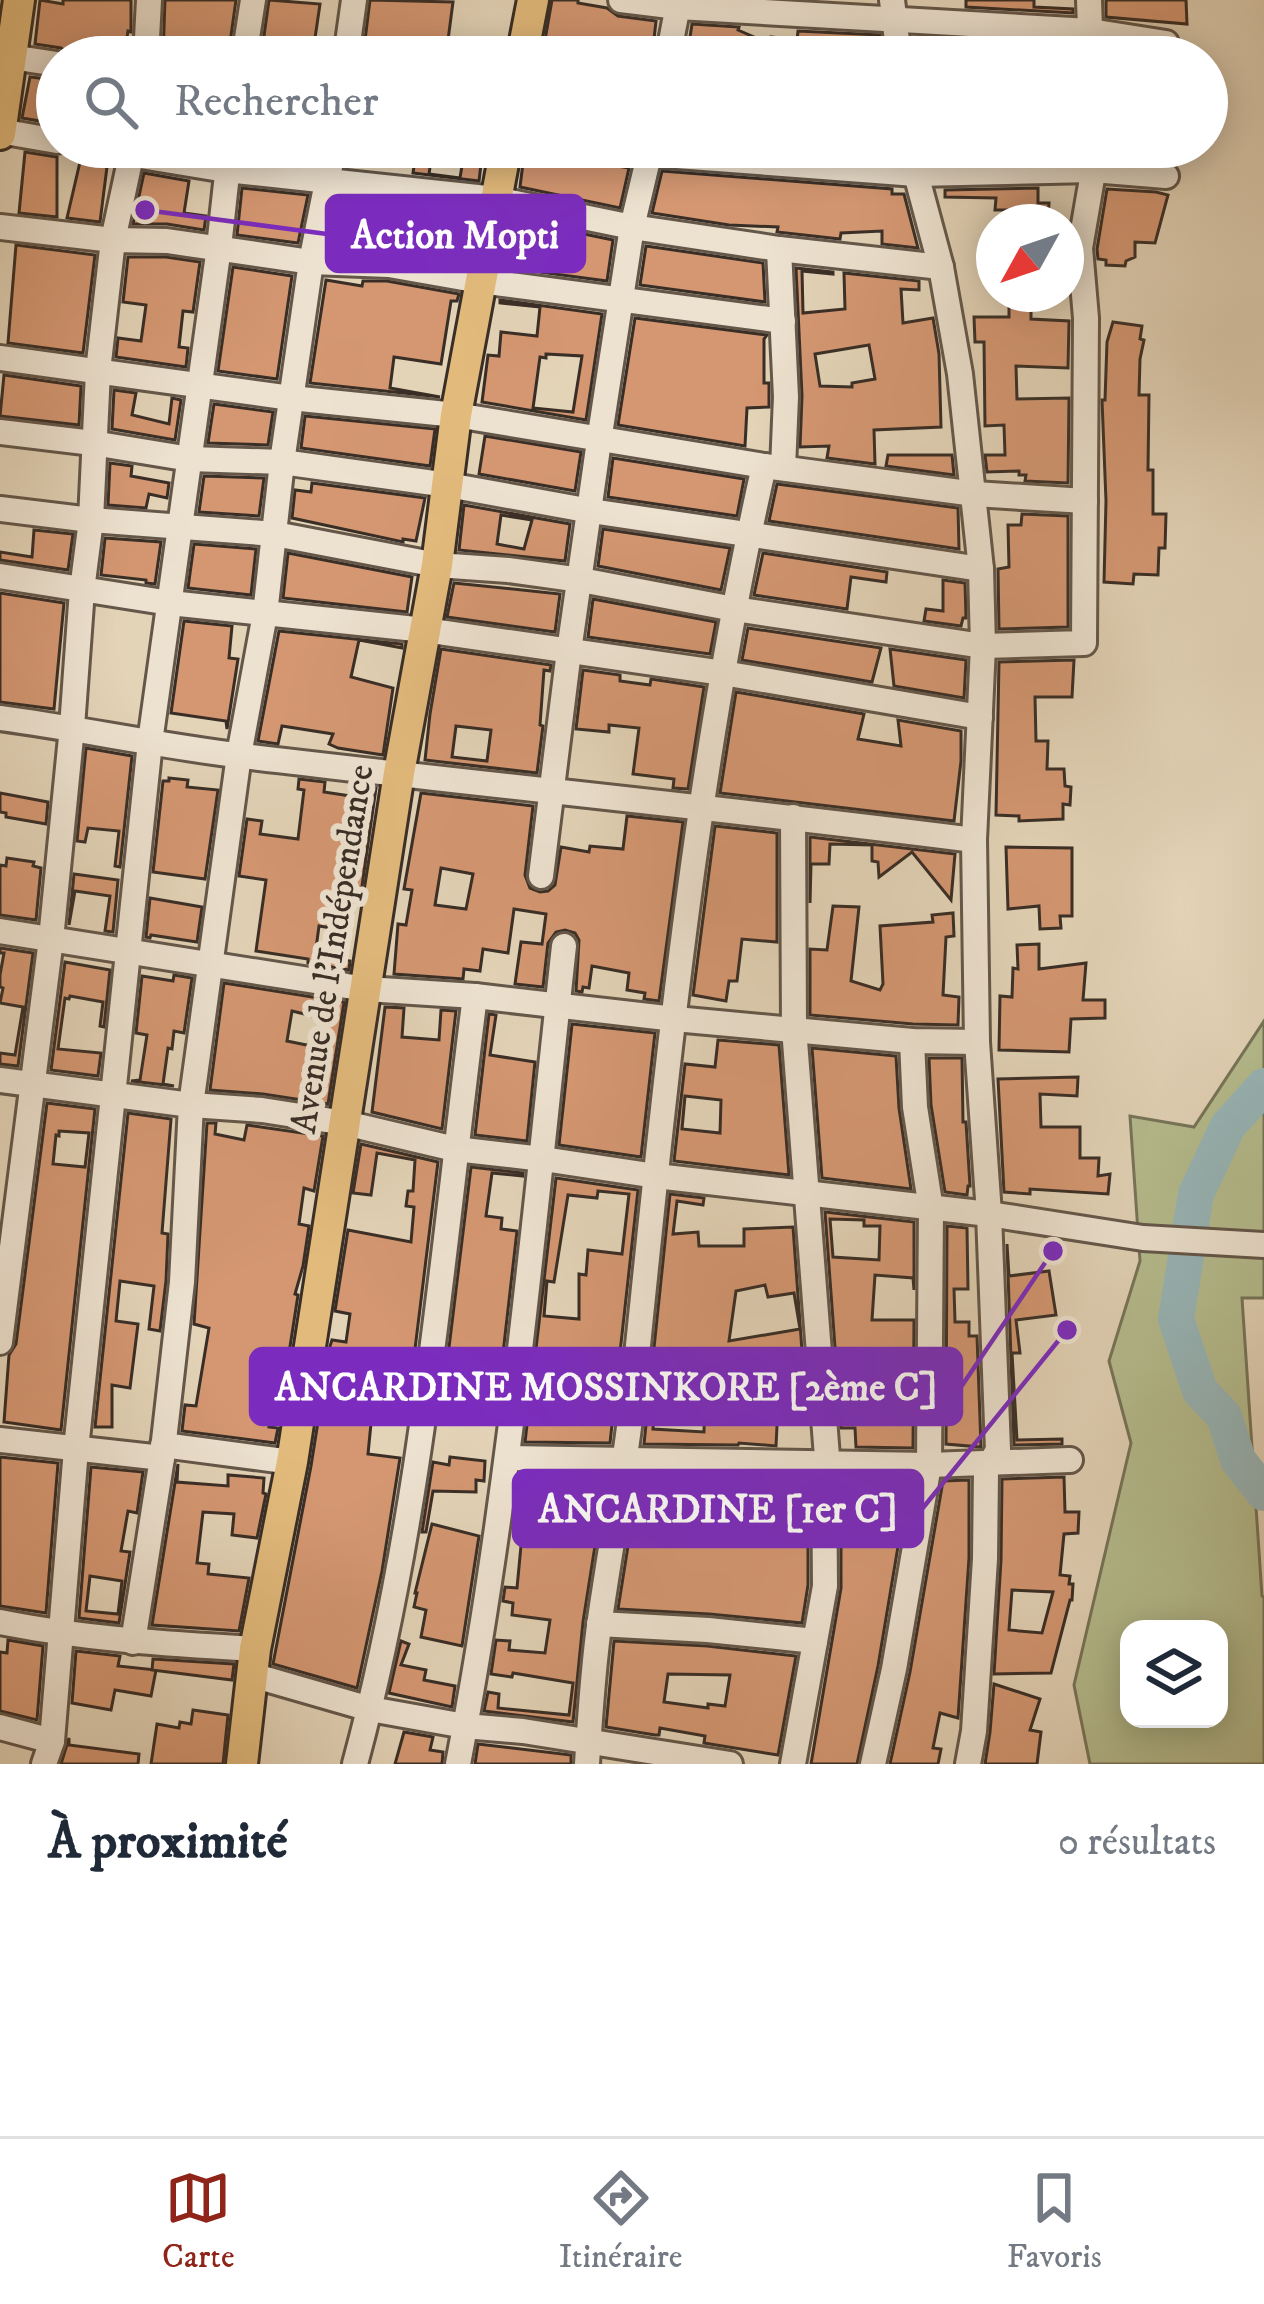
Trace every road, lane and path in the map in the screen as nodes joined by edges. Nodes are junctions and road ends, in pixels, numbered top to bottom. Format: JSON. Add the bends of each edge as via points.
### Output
{"nodes":[{"id":1,"x":19,"y":0,"type":"edge"},
{"id":2,"x":149,"y":0,"type":"edge"},
{"id":3,"x":253,"y":0,"type":"edge"},
{"id":4,"x":354,"y":0,"type":"edge"},
{"id":5,"x":533,"y":0,"type":"edge"},
{"id":6,"x":621,"y":0,"type":"edge"},
{"id":7,"x":1089,"y":0,"type":"edge"},
{"id":8,"x":678,"y":4,"type":"edge"},
{"id":9,"x":893,"y":9,"type":"edge"},
{"id":10,"x":147,"y":36,"type":"edge"},
{"id":11,"x":247,"y":36,"type":"edge"},
{"id":12,"x":349,"y":36,"type":"edge"},
{"id":13,"x":526,"y":36,"type":"edge"},
{"id":14,"x":672,"y":36,"type":"edge"},
{"id":15,"x":1045,"y":36,"type":"edge"},
{"id":16,"x":1090,"y":36,"type":"edge"},
{"id":17,"x":10,"y":57,"type":"junction"},
{"id":18,"x":36,"y":61,"type":"edge"},
{"id":19,"x":0,"y":132,"type":"edge"},
{"id":20,"x":36,"y":138,"type":"edge"},
{"id":21,"x":129,"y":168,"type":"edge"},
{"id":22,"x":227,"y":168,"type":"edge"},
{"id":23,"x":269,"y":168,"type":"edge"},
{"id":24,"x":330,"y":168,"type":"edge"},
{"id":25,"x":502,"y":168,"type":"edge"},
{"id":26,"x":646,"y":168,"type":"edge"},
{"id":27,"x":838,"y":168,"type":"edge"},
{"id":28,"x":915,"y":168,"type":"edge"},
{"id":29,"x":994,"y":168,"type":"edge"},
{"id":30,"x":1093,"y":168,"type":"edge"},
{"id":31,"x":1132,"y":168,"type":"edge"},
{"id":32,"x":916,"y":175,"type":"junction"},
{"id":33,"x":1166,"y":176,"type":"dead end"},
{"id":34,"x":328,"y":181,"type":"junction"},
{"id":35,"x":496,"y":200,"type":"junction"},
{"id":36,"x":0,"y":227,"type":"edge"},
{"id":37,"x":632,"y":227,"type":"junction"},
{"id":38,"x":113,"y":240,"type":"junction"},
{"id":39,"x":219,"y":247,"type":"junction"},
{"id":40,"x":778,"y":249,"type":"junction"},
{"id":41,"x":311,"y":262,"type":"junction"},
{"id":42,"x":941,"y":267,"type":"junction"},
{"id":43,"x":480,"y":280,"type":"junction"},
{"id":44,"x":622,"y":300,"type":"junction"},
{"id":45,"x":783,"y":321,"type":"junction"},
{"id":46,"x":0,"y":358,"type":"edge"},
{"id":47,"x":98,"y":371,"type":"junction"},
{"id":48,"x":200,"y":386,"type":"junction"},
{"id":49,"x":291,"y":398,"type":"junction"},
{"id":50,"x":456,"y":415,"type":"junction"},
{"id":51,"x":0,"y":432,"type":"edge"},
{"id":52,"x":599,"y":441,"type":"junction"},
{"id":53,"x":93,"y":443,"type":"junction"},
{"id":54,"x":190,"y":459,"type":"junction"},
{"id":55,"x":283,"y":463,"type":"junction"},
{"id":56,"x":774,"y":467,"type":"junction"},
{"id":57,"x":448,"y":485,"type":"junction"},
{"id":58,"x":975,"y":494,"type":"junction"},
{"id":59,"x":1085,"y":501,"type":"junction"},
{"id":60,"x":0,"y":509,"type":"edge"},
{"id":61,"x":591,"y":511,"type":"junction"},
{"id":62,"x":92,"y":520,"type":"junction"},
{"id":63,"x":179,"y":527,"type":"junction"},
{"id":64,"x":749,"y":533,"type":"junction"},
{"id":65,"x":274,"y":534,"type":"junction"},
{"id":66,"x":436,"y":566,"type":"junction"},
{"id":67,"x":981,"y":569,"type":"junction"},
{"id":68,"x":0,"y":576,"type":"edge"},
{"id":69,"x":581,"y":580,"type":"junction"},
{"id":70,"x":82,"y":590,"type":"junction"},
{"id":71,"x":170,"y":603,"type":"junction"},
{"id":72,"x":734,"y":609,"type":"junction"},
{"id":73,"x":265,"y":614,"type":"junction"},
{"id":74,"x":425,"y":630,"type":"junction"},
{"id":75,"x":983,"y":646,"type":"junction"},
{"id":76,"x":569,"y":651,"type":"junction"},
{"id":77,"x":723,"y":673,"type":"junction"},
{"id":78,"x":980,"y":717,"type":"junction"},
{"id":79,"x":0,"y":718,"type":"edge"},
{"id":80,"x":72,"y":727,"type":"junction"},
{"id":81,"x":150,"y":742,"type":"junction"},
{"id":82,"x":239,"y":755,"type":"junction"},
{"id":83,"x":399,"y":773,"type":"junction"},
{"id":84,"x":553,"y":791,"type":"junction"},
{"id":85,"x":702,"y":806,"type":"junction"},
{"id":86,"x":793,"y":817,"type":"junction"},
{"id":87,"x":974,"y":840,"type":"junction"},
{"id":88,"x":541,"y":876,"type":"dead end"},
{"id":89,"x":0,"y":931,"type":"edge"},
{"id":90,"x":51,"y":939,"type":"junction"},
{"id":91,"x":564,"y":946,"type":"dead end"},
{"id":92,"x":130,"y":951,"type":"junction"},
{"id":93,"x":210,"y":964,"type":"junction"},
{"id":94,"x":366,"y":988,"type":"junction"},
{"id":95,"x":475,"y":996,"type":"junction"},
{"id":96,"x":557,"y":1005,"type":"junction"},
{"id":97,"x":675,"y":1019,"type":"junction"},
{"id":98,"x":794,"y":1028,"type":"junction"},
{"id":99,"x":912,"y":1041,"type":"junction"},
{"id":100,"x":977,"y":1042,"type":"junction"},
{"id":101,"x":0,"y":1080,"type":"edge"},
{"id":102,"x":32,"y":1085,"type":"junction"},
{"id":103,"x":114,"y":1096,"type":"junction"},
{"id":104,"x":191,"y":1105,"type":"junction"},
{"id":105,"x":345,"y":1123,"type":"junction"},
{"id":106,"x":455,"y":1149,"type":"junction"},
{"id":107,"x":543,"y":1159,"type":"junction"},
{"id":108,"x":656,"y":1176,"type":"junction"},
{"id":109,"x":806,"y":1194,"type":"junction"},
{"id":110,"x":931,"y":1208,"type":"junction"},
{"id":111,"x":989,"y":1214,"type":"junction"},
{"id":112,"x":1264,"y":1244,"type":"edge"},
{"id":113,"x":0,"y":1342,"type":"edge"},
{"id":114,"x":0,"y":1441,"type":"edge"},
{"id":115,"x":76,"y":1449,"type":"junction"},
{"id":116,"x":162,"y":1451,"type":"junction"},
{"id":117,"x":508,"y":1458,"type":"junction"},
{"id":118,"x":1070,"y":1460,"type":"dead end"},
{"id":119,"x":626,"y":1461,"type":"junction"},
{"id":120,"x":292,"y":1462,"type":"junction"},
{"id":121,"x":824,"y":1464,"type":"junction"},
{"id":122,"x":992,"y":1464,"type":"junction"},
{"id":123,"x":929,"y":1465,"type":"junction"},
{"id":124,"x":0,"y":1622,"type":"edge"},
{"id":125,"x":599,"y":1624,"type":"junction"},
{"id":126,"x":60,"y":1634,"type":"junction"},
{"id":127,"x":815,"y":1641,"type":"junction"},
{"id":128,"x":133,"y":1642,"type":"junction"},
{"id":129,"x":254,"y":1662,"type":"junction"},
{"id":130,"x":370,"y":1708,"type":"junction"},
{"id":131,"x":0,"y":1726,"type":"edge"},
{"id":132,"x":465,"y":1726,"type":"junction"},
{"id":133,"x":48,"y":1752,"type":"edge"},
{"id":134,"x":588,"y":1753,"type":"edge"},
{"id":135,"x":242,"y":1764,"type":"edge"},
{"id":136,"x":355,"y":1764,"type":"edge"},
{"id":137,"x":458,"y":1764,"type":"edge"},
{"id":138,"x":730,"y":1764,"type":"edge"},
{"id":139,"x":794,"y":1764,"type":"edge"},
{"id":140,"x":873,"y":1764,"type":"edge"},
{"id":141,"x":968,"y":1764,"type":"edge"}],
"edges":[{"from":1,"to":17,"type":"main road"},
{"from":2,"to":10,"type":"street"},
{"from":3,"to":11,"type":"street"},
{"from":4,"to":12,"type":"street"},
{"from":5,"to":13,"type":"main road"},
{"from":6,"to":8,"type":"street"},
{"from":7,"to":16,"type":"street"},
{"from":8,"to":9,"type":"street"},
{"from":8,"to":14,"type":"street"},
{"from":9,"to":15,"type":"street"},
{"from":17,"to":18,"type":"street"},
{"from":17,"to":19,"type":"main road"},
{"from":19,"to":20,"type":"street"},
{"from":21,"to":38,"type":"street"},
{"from":22,"to":39,"type":"street"},
{"from":23,"to":34,"type":"street"},
{"from":24,"to":34,"type":"street"},
{"from":25,"to":35,"type":"main road","name":"Avenue de l'Indépendance"},
{"from":26,"to":37,"type":"street"},
{"from":27,"to":32,"type":"street"},
{"from":28,"to":32,"type":"street"},
{"from":29,"to":32,"type":"street"},
{"from":30,"to":59,"type":"street","via":[[1080,248]]},
{"from":31,"to":33,"type":"street"},
{"from":32,"to":42,"type":"street"},
{"from":34,"to":35,"type":"street"},
{"from":34,"to":41,"type":"street"},
{"from":35,"to":37,"type":"street"},
{"from":35,"to":43,"type":"main road","name":"Avenue de l'Indépendance"},
{"from":36,"to":38,"type":"street"},
{"from":37,"to":40,"type":"street"},
{"from":37,"to":44,"type":"street"},
{"from":38,"to":39,"type":"street"},
{"from":38,"to":47,"type":"street"},
{"from":39,"to":41,"type":"street"},
{"from":39,"to":48,"type":"street"},
{"from":40,"to":42,"type":"street"},
{"from":40,"to":45,"type":"street"},
{"from":41,"to":43,"type":"street"},
{"from":41,"to":49,"type":"street"},
{"from":42,"to":58,"type":"street"},
{"from":43,"to":44,"type":"street"},
{"from":43,"to":50,"type":"main road","name":"Avenue de l'Indépendance"},
{"from":44,"to":45,"type":"street"},
{"from":44,"to":52,"type":"street"},
{"from":45,"to":56,"type":"street","via":[[787,397]]},
{"from":46,"to":47,"type":"street"},
{"from":47,"to":48,"type":"street"},
{"from":47,"to":53,"type":"street"},
{"from":48,"to":49,"type":"street"},
{"from":48,"to":54,"type":"street"},
{"from":49,"to":50,"type":"street"},
{"from":49,"to":55,"type":"street"},
{"from":50,"to":52,"type":"street"},
{"from":50,"to":57,"type":"main road","name":"Avenue de l'Indépendance"},
{"from":51,"to":53,"type":"street"},
{"from":52,"to":56,"type":"street"},
{"from":52,"to":61,"type":"street"},
{"from":53,"to":54,"type":"street"},
{"from":53,"to":62,"type":"street"},
{"from":54,"to":55,"type":"street"},
{"from":54,"to":63,"type":"street"},
{"from":55,"to":57,"type":"street"},
{"from":55,"to":65,"type":"street"},
{"from":56,"to":58,"type":"street"},
{"from":56,"to":64,"type":"street"},
{"from":57,"to":61,"type":"street"},
{"from":57,"to":66,"type":"main road","name":"Avenue de l'Indépendance"},
{"from":58,"to":59,"type":"street"},
{"from":58,"to":67,"type":"street"},
{"from":59,"to":75,"type":"street","via":[[1084,643]]},
{"from":60,"to":62,"type":"street"},
{"from":61,"to":64,"type":"street"},
{"from":61,"to":69,"type":"street"},
{"from":62,"to":63,"type":"street"},
{"from":62,"to":70,"type":"street"},
{"from":63,"to":65,"type":"street"},
{"from":63,"to":71,"type":"street"},
{"from":64,"to":67,"type":"street"},
{"from":64,"to":72,"type":"street"},
{"from":65,"to":66,"type":"street"},
{"from":65,"to":73,"type":"street"},
{"from":66,"to":69,"type":"street"},
{"from":66,"to":74,"type":"main road","name":"Avenue de l'Indépendance"},
{"from":67,"to":75,"type":"street"},
{"from":68,"to":70,"type":"street"},
{"from":69,"to":72,"type":"street"},
{"from":69,"to":76,"type":"street"},
{"from":70,"to":71,"type":"street"},
{"from":70,"to":80,"type":"street"},
{"from":71,"to":73,"type":"street"},
{"from":71,"to":81,"type":"street"},
{"from":72,"to":75,"type":"street"},
{"from":72,"to":77,"type":"street"},
{"from":73,"to":74,"type":"street"},
{"from":73,"to":82,"type":"street"},
{"from":74,"to":76,"type":"street"},
{"from":74,"to":83,"type":"main road","name":"Avenue de l'Indépendance"},
{"from":75,"to":78,"type":"street"},
{"from":76,"to":77,"type":"street"},
{"from":76,"to":84,"type":"street"},
{"from":77,"to":78,"type":"street"},
{"from":77,"to":85,"type":"street"},
{"from":78,"to":87,"type":"street"},
{"from":79,"to":80,"type":"street"},
{"from":80,"to":81,"type":"street"},
{"from":80,"to":90,"type":"street"},
{"from":81,"to":82,"type":"street"},
{"from":81,"to":92,"type":"street"},
{"from":82,"to":83,"type":"street"},
{"from":82,"to":93,"type":"street"},
{"from":83,"to":84,"type":"street"},
{"from":83,"to":94,"type":"main road","name":"Avenue de l'Indépendance"},
{"from":84,"to":85,"type":"street"},
{"from":84,"to":88,"type":"street"},
{"from":85,"to":86,"type":"street"},
{"from":85,"to":97,"type":"street"},
{"from":86,"to":87,"type":"street"},
{"from":86,"to":98,"type":"street"},
{"from":87,"to":100,"type":"street"},
{"from":89,"to":90,"type":"street"},
{"from":90,"to":92,"type":"street"},
{"from":90,"to":102,"type":"street"},
{"from":91,"to":96,"type":"street"},
{"from":92,"to":93,"type":"street"},
{"from":92,"to":103,"type":"street"},
{"from":93,"to":94,"type":"street"},
{"from":93,"to":104,"type":"street"},
{"from":94,"to":95,"type":"street"},
{"from":94,"to":105,"type":"main road","name":"Avenue de l'Indépendance"},
{"from":95,"to":96,"type":"street"},
{"from":95,"to":106,"type":"street"},
{"from":96,"to":97,"type":"street"},
{"from":96,"to":107,"type":"street"},
{"from":97,"to":98,"type":"street"},
{"from":97,"to":108,"type":"street"},
{"from":98,"to":99,"type":"street"},
{"from":98,"to":109,"type":"street"},
{"from":99,"to":100,"type":"street"},
{"from":99,"to":110,"type":"street"},
{"from":100,"to":111,"type":"street"},
{"from":101,"to":102,"type":"street"},
{"from":102,"to":103,"type":"street"},
{"from":102,"to":113,"type":"street"},
{"from":103,"to":104,"type":"street"},
{"from":103,"to":115,"type":"street"},
{"from":104,"to":105,"type":"street"},
{"from":104,"to":116,"type":"street"},
{"from":105,"to":106,"type":"street"},
{"from":105,"to":120,"type":"main road","name":"Avenue de l'Indépendance"},
{"from":106,"to":107,"type":"street"},
{"from":106,"to":130,"type":"street","via":[[418,1462]]},
{"from":107,"to":108,"type":"street"},
{"from":107,"to":117,"type":"street"},
{"from":108,"to":109,"type":"street"},
{"from":108,"to":119,"type":"street"},
{"from":109,"to":110,"type":"street"},
{"from":109,"to":121,"type":"street"},
{"from":110,"to":111,"type":"street"},
{"from":110,"to":123,"type":"street"},
{"from":111,"to":112,"type":"street","via":[[1143,1238]]},
{"from":111,"to":122,"type":"street","via":[[998,1450]]},
{"from":114,"to":115,"type":"street"},
{"from":115,"to":116,"type":"street"},
{"from":115,"to":126,"type":"street"},
{"from":116,"to":120,"type":"street"},
{"from":116,"to":128,"type":"street"},
{"from":117,"to":119,"type":"street"},
{"from":117,"to":132,"type":"street"},
{"from":118,"to":122,"type":"street"},
{"from":119,"to":121,"type":"street"},
{"from":119,"to":125,"type":"street"},
{"from":120,"to":129,"type":"main road","name":"Avenue de l'Indépendance"},
{"from":121,"to":123,"type":"street"},
{"from":121,"to":127,"type":"street","via":[[825,1586]]},
{"from":122,"to":123,"type":"street"},
{"from":122,"to":141,"type":"street"},
{"from":123,"to":140,"type":"street"},
{"from":124,"to":126,"type":"street"},
{"from":125,"to":127,"type":"street"},
{"from":125,"to":134,"type":"street"},
{"from":126,"to":128,"type":"street"},
{"from":126,"to":133,"type":"street"},
{"from":127,"to":139,"type":"street"},
{"from":128,"to":129,"type":"street"},
{"from":129,"to":130,"type":"street"},
{"from":129,"to":135,"type":"main road","name":"Avenue de l'Indépendance"},
{"from":130,"to":132,"type":"street"},
{"from":130,"to":136,"type":"street"},
{"from":131,"to":133,"type":"street"},
{"from":132,"to":134,"type":"street"},
{"from":132,"to":137,"type":"street"},
{"from":134,"to":138,"type":"street"}]}
